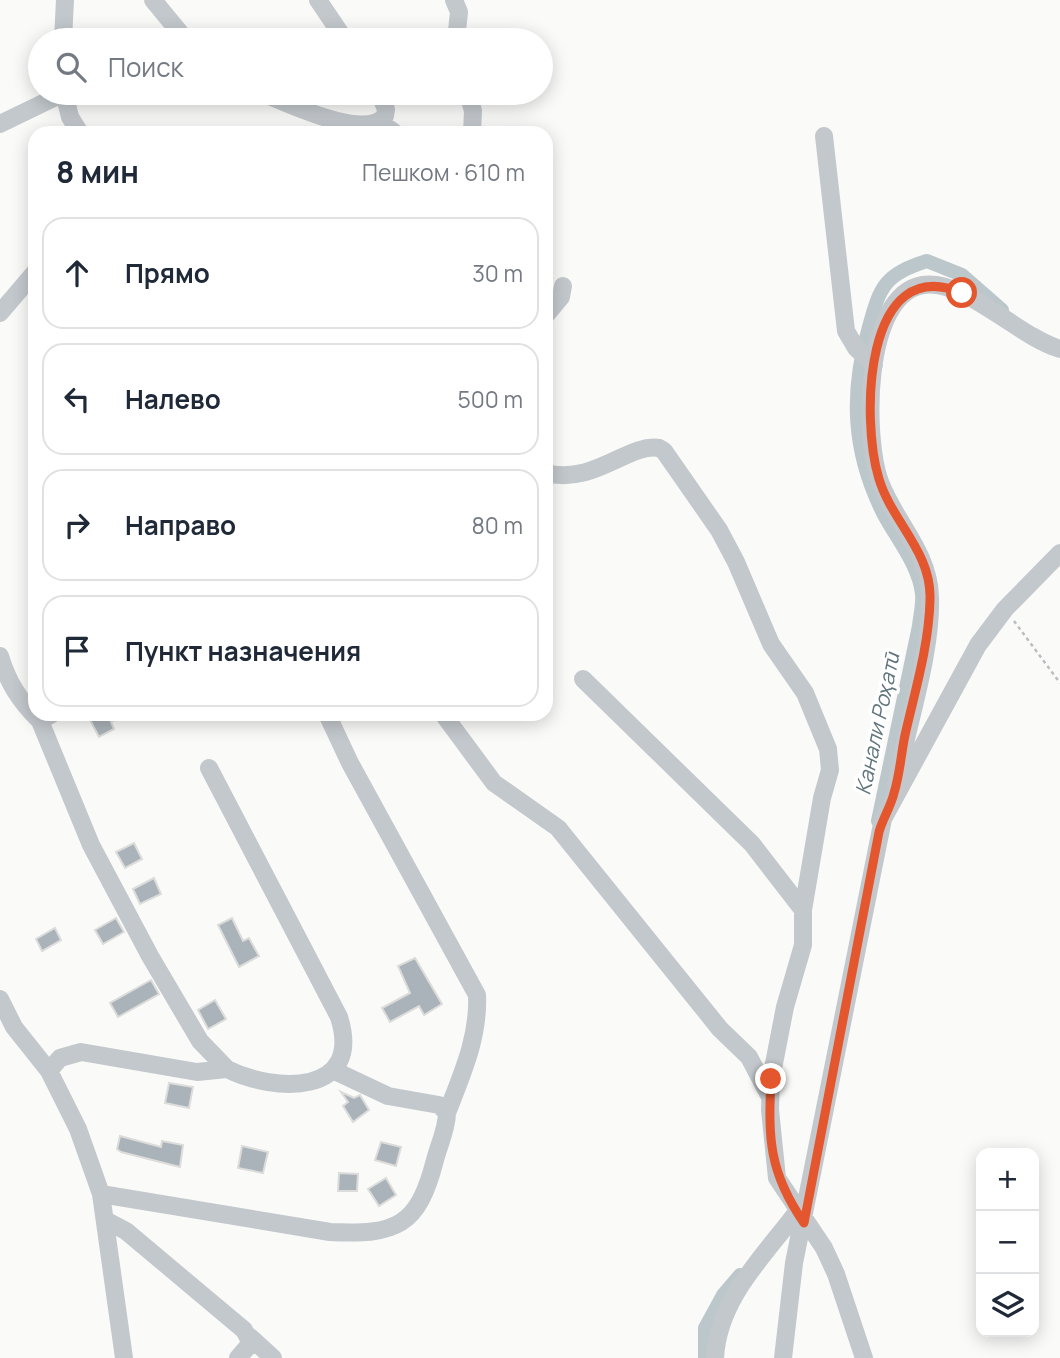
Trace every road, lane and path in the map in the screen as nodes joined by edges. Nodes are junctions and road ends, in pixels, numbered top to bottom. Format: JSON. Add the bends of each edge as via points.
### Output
{"nodes":[{"id":1,"x":65,"y":0,"type":"edge"},
{"id":2,"x":153,"y":0,"type":"edge"},
{"id":3,"x":318,"y":0,"type":"edge"},
{"id":4,"x":454,"y":0,"type":"edge"},
{"id":5,"x":64,"y":28,"type":"edge"},
{"id":6,"x":176,"y":28,"type":"edge"},
{"id":7,"x":337,"y":28,"type":"edge"},
{"id":8,"x":457,"y":28,"type":"edge"},
{"id":9,"x":39,"y":105,"type":"edge"},
{"id":10,"x":67,"y":105,"type":"edge"},
{"id":11,"x":293,"y":105,"type":"edge"},
{"id":12,"x":384,"y":105,"type":"edge"},
{"id":13,"x":471,"y":105,"type":"edge"},
{"id":14,"x":0,"y":124,"type":"edge"},
{"id":15,"x":76,"y":126,"type":"edge"},
{"id":16,"x":372,"y":126,"type":"edge"},
{"id":17,"x":388,"y":126,"type":"edge"},
{"id":18,"x":472,"y":126,"type":"edge"},
{"id":19,"x":824,"y":136,"type":"dead end"},
{"id":20,"x":28,"y":280,"type":"edge"},
{"id":21,"x":563,"y":286,"type":"dead end"},
{"id":22,"x":553,"y":307,"type":"edge"},
{"id":23,"x":0,"y":313,"type":"edge"},
{"id":24,"x":1060,"y":349,"type":"edge"},
{"id":25,"x":865,"y":357,"type":"junction"},
{"id":26,"x":553,"y":474,"type":"edge"},
{"id":27,"x":1060,"y":553,"type":"edge"},
{"id":28,"x":1005,"y":609,"type":"junction"},
{"id":29,"x":0,"y":656,"type":"edge"},
{"id":30,"x":583,"y":679,"type":"dead end"},
{"id":31,"x":1060,"y":683,"type":"edge"},
{"id":32,"x":28,"y":707,"type":"edge"},
{"id":33,"x":47,"y":721,"type":"edge"},
{"id":34,"x":330,"y":721,"type":"edge"},
{"id":35,"x":448,"y":721,"type":"edge"},
{"id":36,"x":209,"y":768,"type":"dead end"},
{"id":37,"x":894,"y":795,"type":"junction"},
{"id":38,"x":803,"y":910,"type":"junction"},
{"id":39,"x":0,"y":999,"type":"edge"},
{"id":40,"x":227,"y":1069,"type":"junction"},
{"id":41,"x":49,"y":1071,"type":"junction"},
{"id":42,"x":335,"y":1071,"type":"junction"},
{"id":43,"x":770,"y":1099,"type":"junction"},
{"id":44,"x":447,"y":1113,"type":"junction"},
{"id":45,"x":101,"y":1194,"type":"junction"},
{"id":46,"x":796,"y":1211,"type":"junction"},
{"id":47,"x":105,"y":1220,"type":"junction"},
{"id":48,"x":250,"y":1337,"type":"junction"},
{"id":49,"x":124,"y":1358,"type":"edge"},
{"id":50,"x":237,"y":1358,"type":"edge"},
{"id":51,"x":273,"y":1358,"type":"edge"},
{"id":52,"x":715,"y":1358,"type":"edge"},
{"id":53,"x":783,"y":1358,"type":"edge"},
{"id":54,"x":864,"y":1358,"type":"edge"}],
"edges":[{"from":1,"to":5,"type":"street"},
{"from":2,"to":6,"type":"street"},
{"from":3,"to":7,"type":"street"},
{"from":4,"to":8,"type":"street","via":[[459,12]]},
{"from":9,"to":14,"type":"street"},
{"from":10,"to":15,"type":"street"},
{"from":11,"to":16,"type":"street"},
{"from":12,"to":17,"type":"street"},
{"from":13,"to":18,"type":"street"},
{"from":19,"to":25,"type":"street","via":[[846,331]]},
{"from":20,"to":23,"type":"street"},
{"from":21,"to":22,"type":"street"},
{"from":24,"to":25,"type":"street","via":[[1032,338],[962,293],[947,286],[925,285],[902,297]]},
{"from":25,"to":37,"type":"street","via":[[879,480],[923,561],[930,598]]},
{"from":26,"to":38,"type":"street","via":[[591,472],[659,447],[719,530],[771,644],[805,693],[828,750],[830,770]]},
{"from":27,"to":28,"type":"street"},
{"from":28,"to":31,"type":"path"},
{"from":28,"to":37,"type":"street","via":[[978,645]]},
{"from":29,"to":32,"type":"street","via":[[7,679]]},
{"from":30,"to":38,"type":"street","via":[[751,844]]},
{"from":33,"to":40,"type":"street","via":[[91,845],[200,1041]]},
{"from":34,"to":44,"type":"street","via":[[477,995],[478,1018],[470,1050]]},
{"from":35,"to":43,"type":"street","via":[[494,783],[558,828],[720,1029],[749,1057]]},
{"from":36,"to":42,"type":"street","via":[[339,1017],[341,1061]]},
{"from":37,"to":46,"type":"street","via":[[879,832]]},
{"from":38,"to":43,"type":"street","via":[[803,944],[785,1007]]},
{"from":39,"to":41,"type":"street","via":[[14,1027]]},
{"from":40,"to":41,"type":"street","via":[[197,1072],[80,1052],[60,1058]]},
{"from":40,"to":42,"type":"street","via":[[253,1080],[296,1085]]},
{"from":41,"to":45,"type":"street","via":[[78,1129]]},
{"from":42,"to":44,"type":"street","via":[[388,1096],[439,1105]]},
{"from":43,"to":46,"type":"street","via":[[777,1178]]},
{"from":44,"to":45,"type":"street","via":[[424,1197],[402,1222],[386,1231],[330,1231]]},
{"from":45,"to":47,"type":"street"},
{"from":46,"to":52,"type":"street","via":[[730,1300],[721,1320]]},
{"from":46,"to":53,"type":"street"},
{"from":46,"to":54,"type":"street","via":[[824,1248]]},
{"from":47,"to":48,"type":"street","via":[[126,1231]]},
{"from":47,"to":49,"type":"street"},
{"from":48,"to":50,"type":"street","via":[[251,1343]]},
{"from":48,"to":51,"type":"street"}]}
